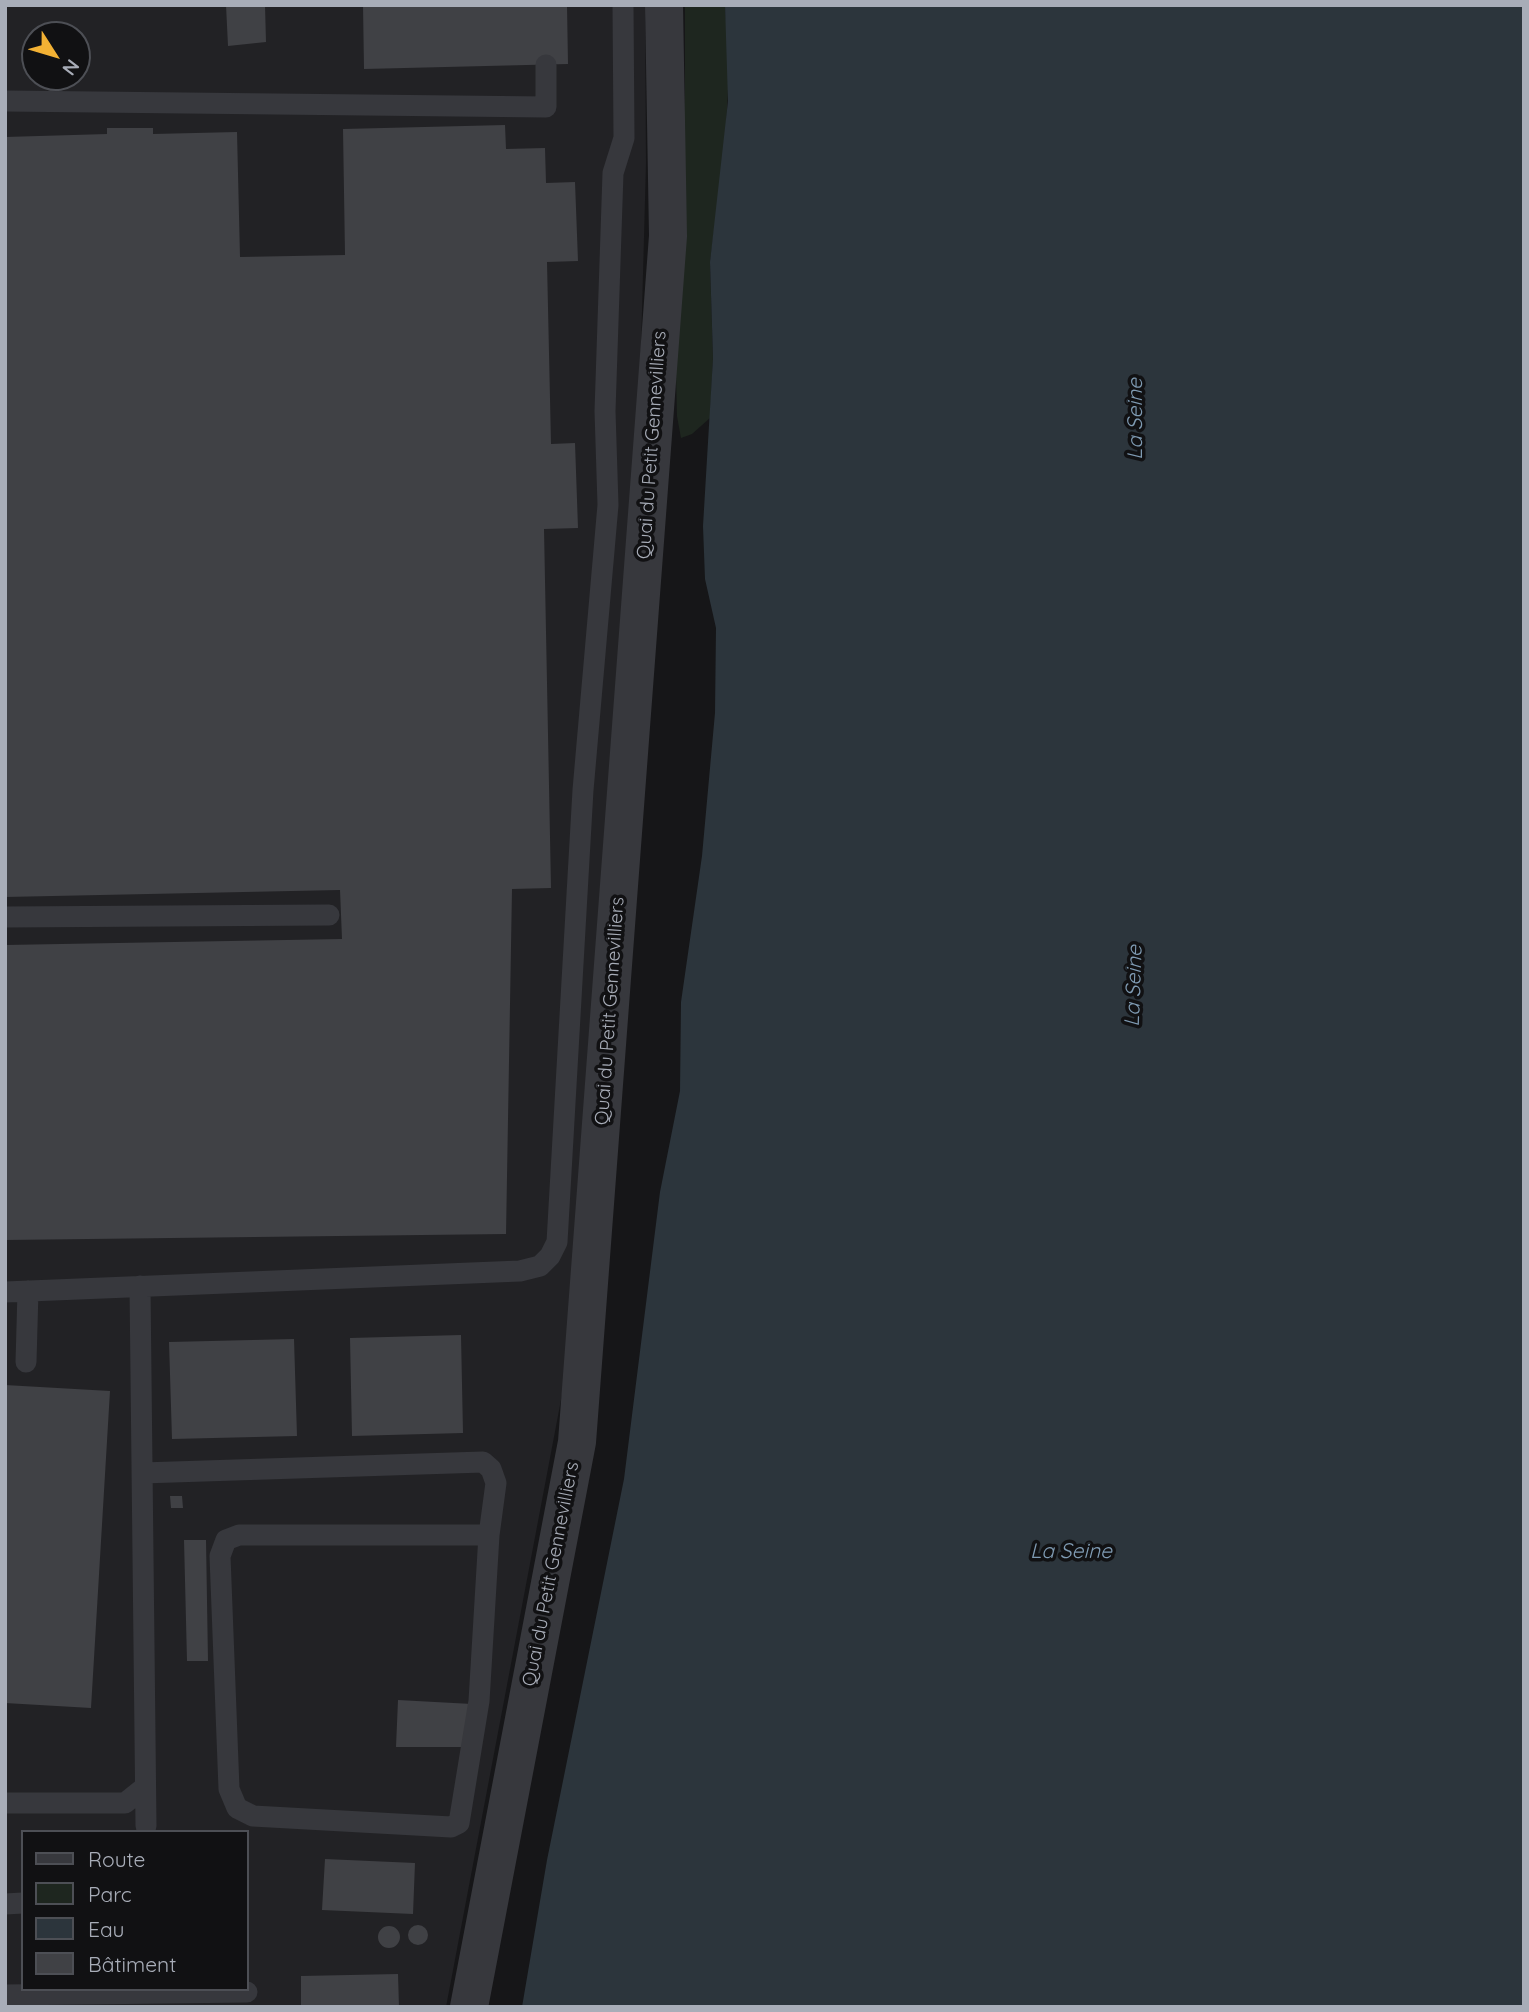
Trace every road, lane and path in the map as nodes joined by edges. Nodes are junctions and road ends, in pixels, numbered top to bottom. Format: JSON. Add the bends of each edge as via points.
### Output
{"nodes":[{"id":1,"x":623,"y":5,"type":"edge"},
{"id":2,"x":664,"y":5,"type":"edge"},
{"id":3,"x":546,"y":65,"type":"dead end"},
{"id":4,"x":5,"y":101,"type":"edge"},
{"id":5,"x":329,"y":915,"type":"dead end"},
{"id":6,"x":5,"y":917,"type":"edge"},
{"id":7,"x":140,"y":1286,"type":"junction"},
{"id":8,"x":28,"y":1291,"type":"junction"},
{"id":9,"x":5,"y":1292,"type":"edge"},
{"id":10,"x":26,"y":1362,"type":"dead end"},
{"id":11,"x":142,"y":1473,"type":"junction"},
{"id":12,"x":489,"y":1535,"type":"junction"},
{"id":13,"x":145,"y":1787,"type":"junction"},
{"id":14,"x":5,"y":1802,"type":"edge"},
{"id":15,"x":146,"y":1826,"type":"dead end"},
{"id":16,"x":5,"y":1995,"type":"edge"},
{"id":17,"x":248,"y":1996,"type":"edge"},
{"id":18,"x":469,"y":2007,"type":"edge"}],
"edges":[{"from":1,"to":7,"type":"lane","via":[[624,138],[613,173],[606,397],[608,505],[583,790],[558,1242],[540,1266],[520,1271]]},
{"from":2,"to":18,"type":"street","name":"Quai du Petit Gennevilliers","via":[[668,236],[577,1442]]},
{"from":3,"to":4,"type":"lane","via":[[546,107]]},
{"from":5,"to":6,"type":"lane"},
{"from":7,"to":8,"type":"lane"},
{"from":7,"to":11,"type":"lane"},
{"from":8,"to":9,"type":"lane"},
{"from":8,"to":10,"type":"lane"},
{"from":11,"to":12,"type":"lane","via":[[483,1462],[496,1483]]},
{"from":11,"to":13,"type":"lane"},
{"from":12,"to":12,"type":"lane","via":[[239,1535],[226,1540],[220,1556],[221,1611],[229,1789],[237,1808],[253,1816],[451,1827],[459,1823],[479,1701]]},
{"from":13,"to":14,"type":"lane","via":[[125,1803]]},
{"from":13,"to":15,"type":"lane"},
{"from":16,"to":17,"type":"lane"}]}
